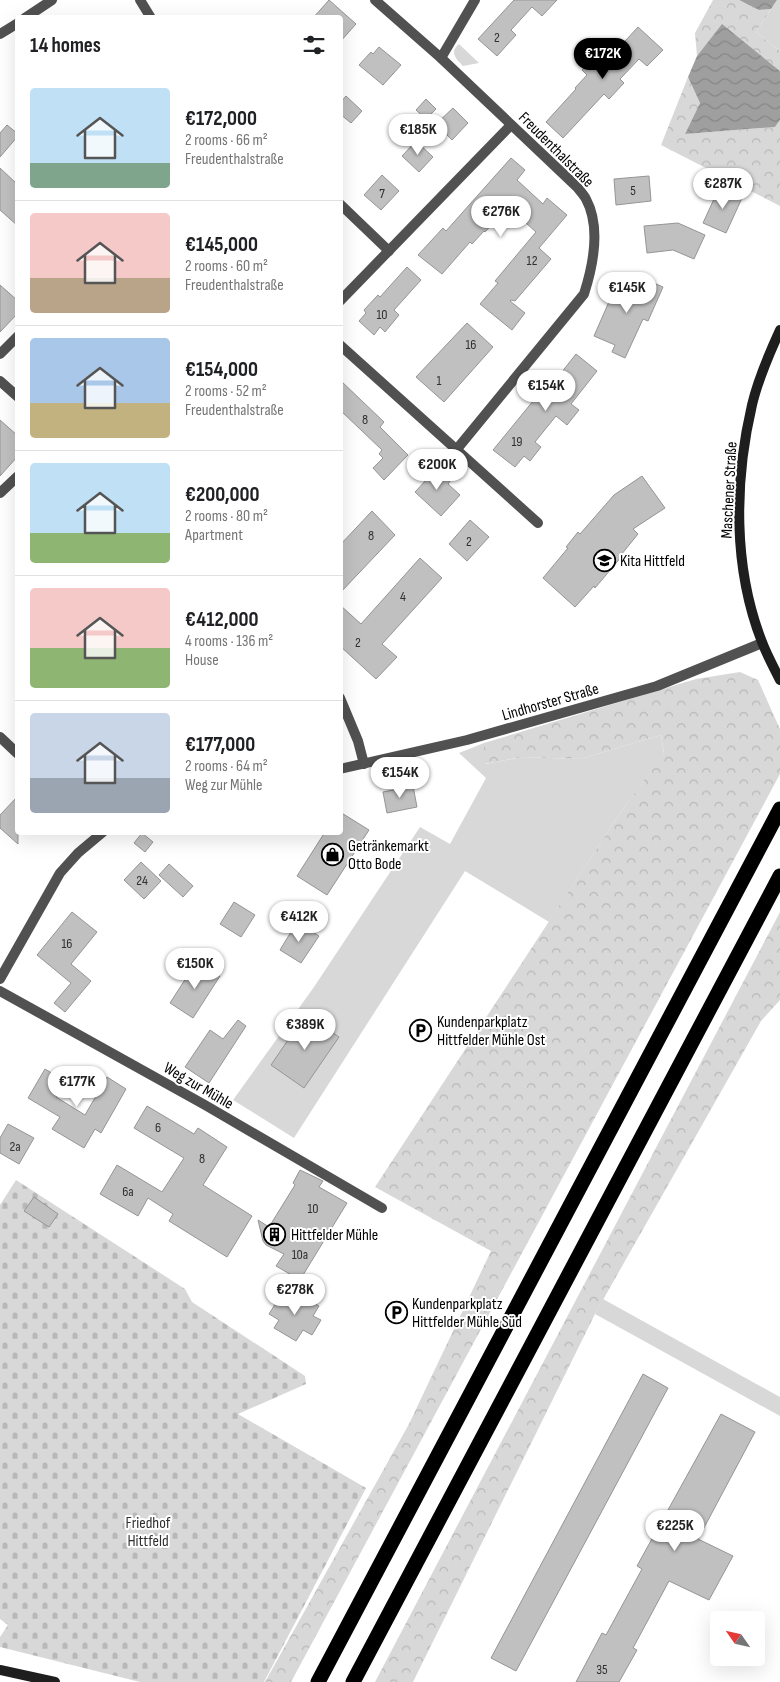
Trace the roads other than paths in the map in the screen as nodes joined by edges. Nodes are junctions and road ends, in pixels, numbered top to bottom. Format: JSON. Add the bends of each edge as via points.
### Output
{"nodes":[{"id":1,"x":52,"y":0,"type":"edge"},
{"id":2,"x":140,"y":0,"type":"edge"},
{"id":3,"x":375,"y":0,"type":"edge"},
{"id":4,"x":475,"y":0,"type":"edge"},
{"id":5,"x":30,"y":15,"type":"edge"},
{"id":6,"x":149,"y":15,"type":"edge"},
{"id":7,"x":15,"y":24,"type":"edge"},
{"id":8,"x":0,"y":34,"type":"edge"},
{"id":9,"x":441,"y":58,"type":"junction"},
{"id":10,"x":511,"y":125,"type":"junction"},
{"id":11,"x":343,"y":207,"type":"edge"},
{"id":12,"x":389,"y":250,"type":"junction"},
{"id":13,"x":343,"y":298,"type":"edge"},
{"id":14,"x":780,"y":330,"type":"edge"},
{"id":15,"x":15,"y":339,"type":"edge"},
{"id":16,"x":343,"y":348,"type":"edge"},
{"id":17,"x":0,"y":354,"type":"edge"},
{"id":18,"x":0,"y":381,"type":"edge"},
{"id":19,"x":15,"y":394,"type":"edge"},
{"id":20,"x":456,"y":450,"type":"junction"},
{"id":21,"x":15,"y":479,"type":"edge"},
{"id":22,"x":0,"y":493,"type":"edge"},
{"id":23,"x":538,"y":523,"type":"dead end"},
{"id":24,"x":762,"y":642,"type":"junction"},
{"id":25,"x":780,"y":680,"type":"edge"},
{"id":26,"x":343,"y":705,"type":"edge"},
{"id":27,"x":0,"y":737,"type":"edge"},
{"id":28,"x":15,"y":751,"type":"edge"},
{"id":29,"x":364,"y":764,"type":"junction"},
{"id":30,"x":343,"y":768,"type":"edge"},
{"id":31,"x":780,"y":809,"type":"edge"},
{"id":32,"x":100,"y":835,"type":"edge"},
{"id":33,"x":780,"y":876,"type":"edge"},
{"id":34,"x":0,"y":979,"type":"edge"},
{"id":35,"x":0,"y":991,"type":"edge"},
{"id":36,"x":382,"y":1208,"type":"dead end"},
{"id":37,"x":0,"y":1670,"type":"edge"},
{"id":38,"x":55,"y":1682,"type":"edge"},
{"id":39,"x":318,"y":1682,"type":"edge"},
{"id":40,"x":352,"y":1682,"type":"edge"}],
"edges":[{"from":1,"to":5,"type":"street"},
{"from":2,"to":6,"type":"street"},
{"from":3,"to":9,"type":"street","name":"Freudenthalstraße"},
{"from":4,"to":9,"type":"street"},
{"from":7,"to":8,"type":"street"},
{"from":9,"to":10,"type":"street","name":"Freudenthalstraße"},
{"from":10,"to":12,"type":"street"},
{"from":10,"to":20,"type":"street","name":"Freudenthalstraße","via":[[577,187],[586,200],[594,220],[593,250],[584,294]]},
{"from":11,"to":12,"type":"street"},
{"from":12,"to":13,"type":"street"},
{"from":14,"to":24,"type":"main road","name":"Maschener Straße","via":[[765,362],[752,404],[744,444],[739,512],[743,566],[751,609]]},
{"from":15,"to":17,"type":"street"},
{"from":16,"to":20,"type":"street"},
{"from":18,"to":19,"type":"street"},
{"from":20,"to":23,"type":"street"},
{"from":21,"to":22,"type":"street"},
{"from":24,"to":25,"type":"main road","name":"Maschener Straße"},
{"from":24,"to":29,"type":"street","name":"Lindhorster Straße","via":[[657,686],[467,740]]},
{"from":26,"to":29,"type":"street"},
{"from":27,"to":28,"type":"street"},
{"from":29,"to":30,"type":"street","name":"Lindhorster Straße"},
{"from":31,"to":39,"type":"highway"},
{"from":32,"to":34,"type":"street","via":[[60,873]]},
{"from":33,"to":40,"type":"highway"},
{"from":35,"to":36,"type":"street","name":"Weg zur Mühle"},
{"from":37,"to":38,"type":"main road"}]}
